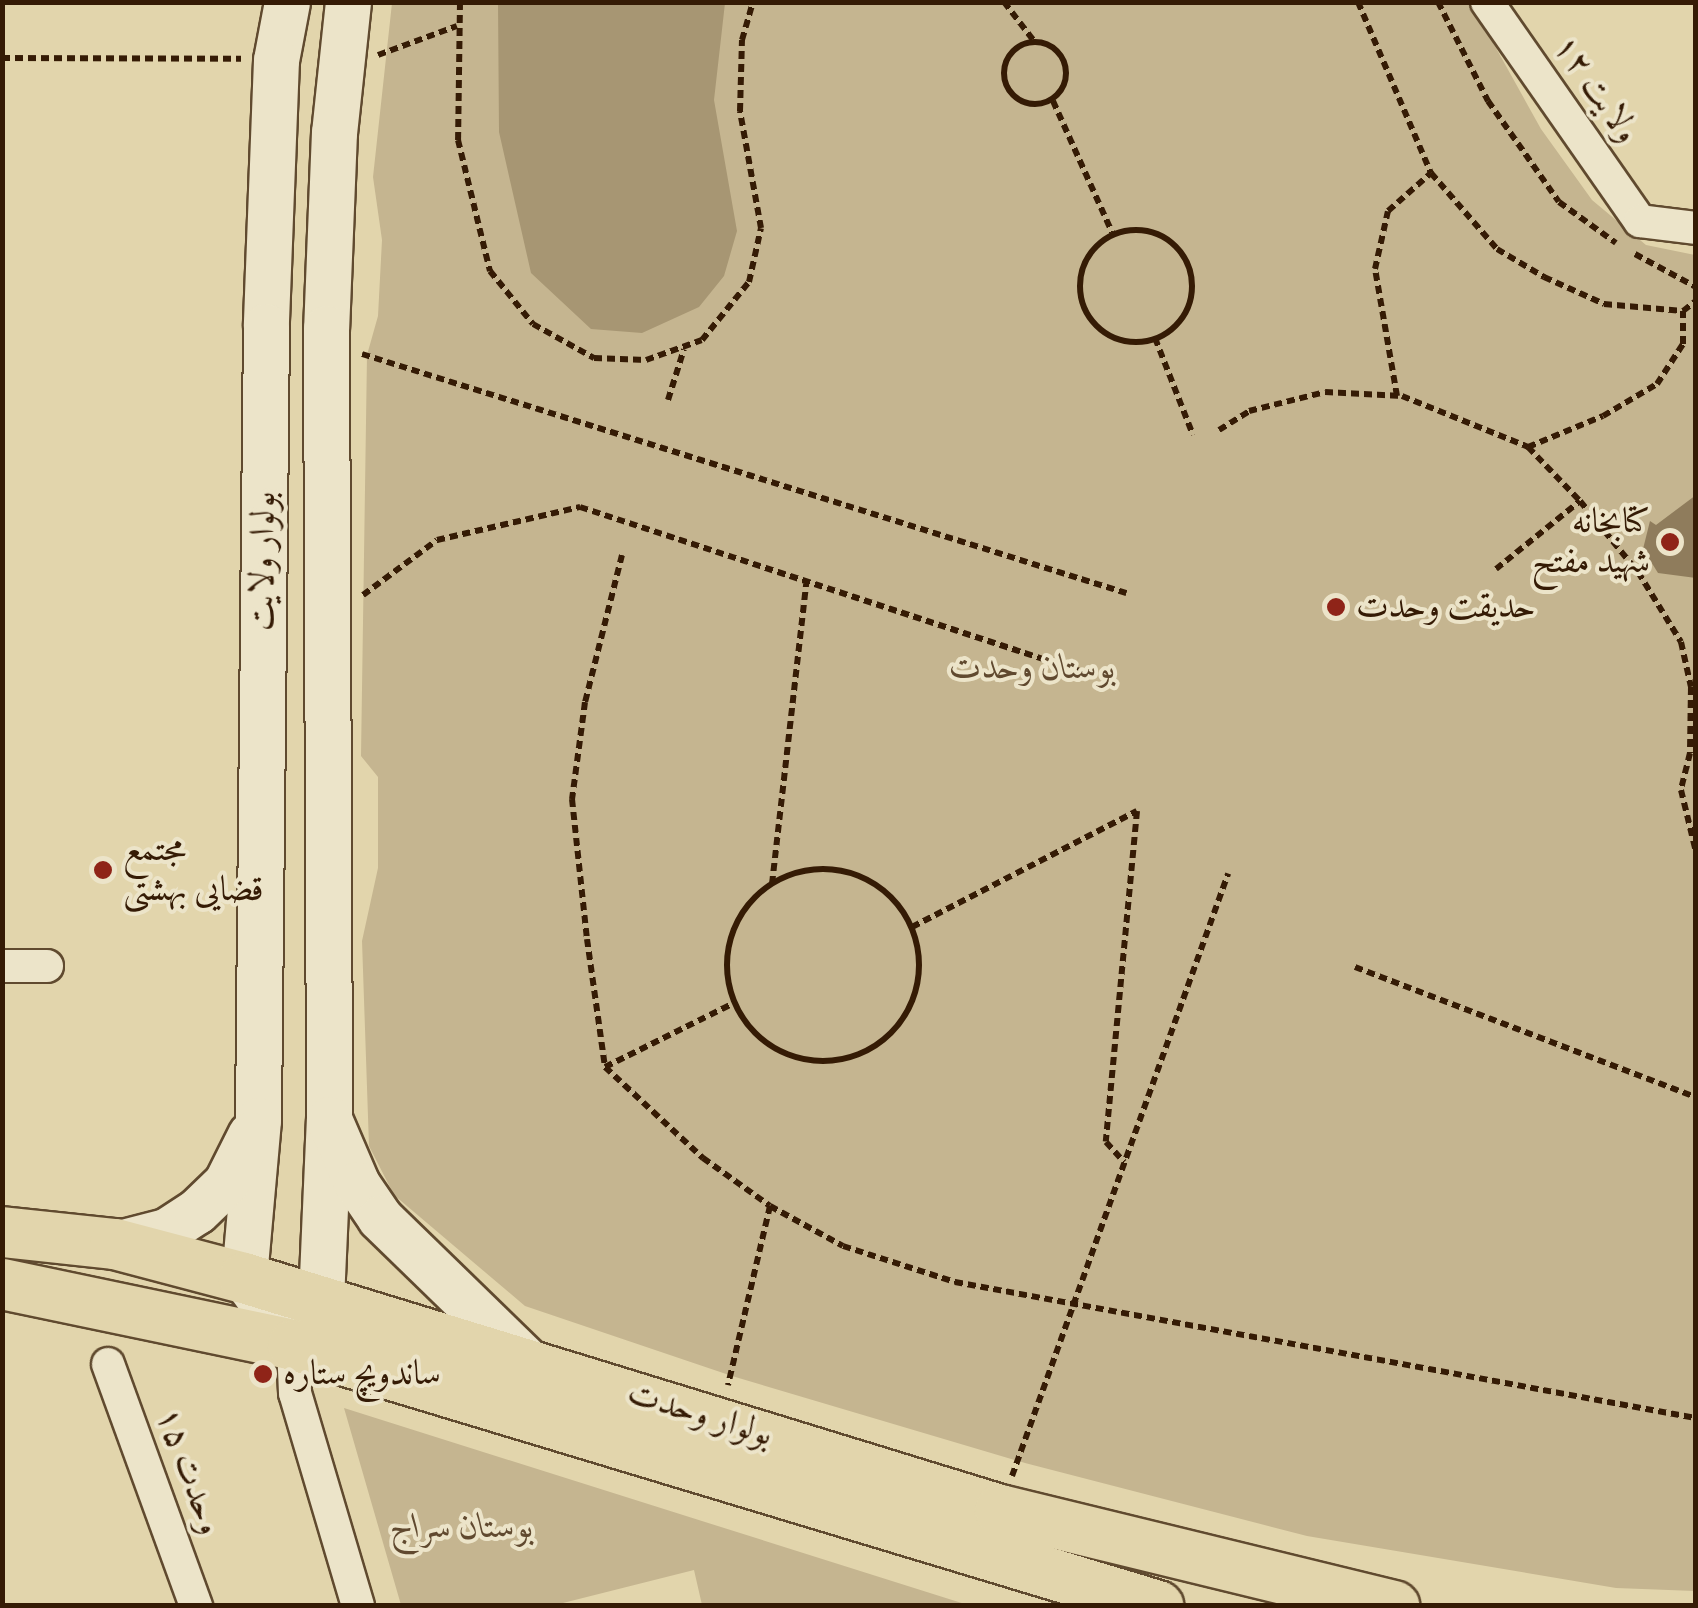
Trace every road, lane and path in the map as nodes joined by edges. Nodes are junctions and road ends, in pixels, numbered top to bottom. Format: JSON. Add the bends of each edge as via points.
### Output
{"nodes":[{"id":1,"x":287,"y":2,"type":"edge"},
{"id":2,"x":348,"y":2,"type":"edge"},
{"id":3,"x":460,"y":2,"type":"edge"},
{"id":4,"x":753,"y":2,"type":"edge"},
{"id":5,"x":1004,"y":2,"type":"edge"},
{"id":6,"x":1358,"y":2,"type":"edge"},
{"id":7,"x":1438,"y":2,"type":"edge"},
{"id":8,"x":1487,"y":2,"type":"edge"},
{"id":9,"x":456,"y":26,"type":"junction"},
{"id":10,"x":1034,"y":41,"type":"junction"},
{"id":11,"x":2,"y":58,"type":"edge"},
{"id":12,"x":276,"y":60,"type":"junction"},
{"id":13,"x":339,"y":70,"type":"junction"},
{"id":14,"x":1053,"y":100,"type":"junction"},
{"id":15,"x":1432,"y":173,"type":"junction"},
{"id":16,"x":1696,"y":228,"type":"edge"},
{"id":17,"x":1112,"y":232,"type":"junction"},
{"id":18,"x":1696,"y":287,"type":"edge"},
{"id":19,"x":1696,"y":301,"type":"edge"},
{"id":20,"x":1683,"y":311,"type":"junction"},
{"id":21,"x":1154,"y":338,"type":"junction"},
{"id":22,"x":685,"y":348,"type":"junction"},
{"id":23,"x":326,"y":353,"type":"junction"},
{"id":24,"x":1396,"y":396,"type":"junction"},
{"id":25,"x":668,"y":400,"type":"dead end"},
{"id":26,"x":1219,"y":430,"type":"dead end"},
{"id":27,"x":1194,"y":434,"type":"dead end"},
{"id":28,"x":1528,"y":447,"type":"junction"},
{"id":29,"x":1580,"y":500,"type":"junction"},
{"id":30,"x":622,"y":555,"type":"dead end"},
{"id":31,"x":1496,"y":569,"type":"dead end"},
{"id":32,"x":806,"y":584,"type":"junction"},
{"id":33,"x":1126,"y":593,"type":"dead end"},
{"id":34,"x":326,"y":614,"type":"junction"},
{"id":35,"x":1098,"y":678,"type":"dead end"},
{"id":36,"x":1696,"y":852,"type":"edge"},
{"id":37,"x":1228,"y":874,"type":"dead end"},
{"id":38,"x":772,"y":885,"type":"junction"},
{"id":39,"x":912,"y":927,"type":"junction"},
{"id":40,"x":2,"y":966,"type":"edge"},
{"id":41,"x":46,"y":966,"type":"dead end"},
{"id":42,"x":1355,"y":966,"type":"dead end"},
{"id":43,"x":734,"y":1003,"type":"junction"},
{"id":44,"x":605,"y":1067,"type":"junction"},
{"id":45,"x":1696,"y":1097,"type":"edge"},
{"id":46,"x":329,"y":1119,"type":"junction"},
{"id":47,"x":258,"y":1120,"type":"junction"},
{"id":48,"x":1124,"y":1162,"type":"junction"},
{"id":49,"x":770,"y":1206,"type":"junction"},
{"id":50,"x":2,"y":1232,"type":"edge"},
{"id":51,"x":115,"y":1244,"type":"junction"},
{"id":52,"x":244,"y":1278,"type":"junction"},
{"id":53,"x":2,"y":1284,"type":"edge"},
{"id":54,"x":321,"y":1300,"type":"junction"},
{"id":55,"x":1073,"y":1303,"type":"junction"},
{"id":56,"x":293,"y":1345,"type":"junction"},
{"id":57,"x":528,"y":1362,"type":"junction"},
{"id":58,"x":108,"y":1364,"type":"dead end"},
{"id":59,"x":1696,"y":1418,"type":"edge"},
{"id":60,"x":716,"y":1419,"type":"junction"},
{"id":61,"x":1000,"y":1510,"type":"junction"},
{"id":62,"x":196,"y":1606,"type":"edge"},
{"id":63,"x":358,"y":1606,"type":"edge"},
{"id":64,"x":1158,"y":1606,"type":"edge"},
{"id":65,"x":1395,"y":1606,"type":"edge"}],
"edges":[{"from":1,"to":12,"type":"main road","name":"بولوار ولایت"},
{"from":2,"to":13,"type":"main road","name":"بولوار ولایت"},
{"from":3,"to":9,"type":"path"},
{"from":4,"to":22,"type":"path","via":[[742,40],[740,111],[761,228],[748,282],[702,340]]},
{"from":5,"to":10,"type":"path"},
{"from":6,"to":15,"type":"path"},
{"from":7,"to":18,"type":"path","via":[[1488,101],[1559,202],[1608,239]]},
{"from":8,"to":16,"type":"street","name":"ولایت ۱۲","via":[[1640,221]]},
{"from":9,"to":13,"type":"path"},
{"from":9,"to":22,"type":"path","via":[[458,140],[490,271],[533,324],[594,358],[646,360]]},
{"from":10,"to":14,"type":"path","via":[[1052,46],[1064,60],[1065,84]]},
{"from":10,"to":14,"type":"path","via":[[1008,56],[1003,80],[1011,96],[1029,106]]},
{"from":11,"to":12,"type":"path"},
{"from":12,"to":47,"type":"main road","name":"بولوار ولایت","via":[[266,326]]},
{"from":13,"to":23,"type":"main road","name":"بولوار ولایت"},
{"from":14,"to":17,"type":"path"},
{"from":15,"to":20,"type":"path","via":[[1497,248],[1544,277],[1604,304]]},
{"from":15,"to":24,"type":"path","via":[[1388,211],[1376,269]]},
{"from":17,"to":21,"type":"path","via":[[1091,248],[1078,284],[1088,318],[1117,340]]},
{"from":17,"to":21,"type":"path","via":[[1155,231],[1184,254],[1192,279],[1188,308],[1171,331]]},
{"from":19,"to":20,"type":"path"},
{"from":20,"to":28,"type":"path","via":[[1683,344],[1656,384],[1604,416]]},
{"from":21,"to":27,"type":"path"},
{"from":22,"to":25,"type":"path"},
{"from":23,"to":33,"type":"path","via":[[368,355]]},
{"from":23,"to":34,"type":"main road","name":"بولوار ولایت"},
{"from":24,"to":26,"type":"path","via":[[1325,392],[1248,412]]},
{"from":24,"to":28,"type":"path"},
{"from":28,"to":29,"type":"path"},
{"from":29,"to":31,"type":"path"},
{"from":29,"to":36,"type":"path","via":[[1638,572],[1682,642],[1691,720],[1680,790]]},
{"from":30,"to":44,"type":"path","via":[[585,702],[572,799]]},
{"from":32,"to":34,"type":"path","via":[[580,507],[437,540]]},
{"from":32,"to":35,"type":"path"},
{"from":32,"to":38,"type":"path"},
{"from":34,"to":46,"type":"main road","name":"بولوار ولایت"},
{"from":37,"to":48,"type":"path"},
{"from":38,"to":39,"type":"path","via":[[789,874],[824,868],[856,874],[890,896]]},
{"from":38,"to":43,"type":"path","via":[[735,924],[726,962]]},
{"from":39,"to":43,"type":"path","via":[[920,963],[913,1002],[893,1033],[860,1055],[823,1062],[786,1054],[753,1032]]},
{"from":39,"to":48,"type":"path","via":[[1138,811],[1106,1142]]},
{"from":40,"to":41,"type":"street"},
{"from":42,"to":45,"type":"path"},
{"from":43,"to":44,"type":"path"},
{"from":44,"to":49,"type":"path","via":[[703,1158]]},
{"from":46,"to":47,"type":"main road","via":[[319,1133],[290,1146]]},
{"from":46,"to":54,"type":"main road","name":"بولوار ولایت"},
{"from":46,"to":57,"type":"main road","name":"بولوار ولایت","via":[[380,1218]]},
{"from":47,"to":51,"type":"main road","name":"بولوار ولایت","via":[[226,1183],[197,1211],[166,1232]]},
{"from":47,"to":52,"type":"main road","name":"بولوار ولایت"},
{"from":48,"to":55,"type":"path"},
{"from":49,"to":55,"type":"path","via":[[842,1246],[954,1282]]},
{"from":49,"to":60,"type":"path"},
{"from":50,"to":51,"type":"main road","name":"بولوار وحدت"},
{"from":51,"to":52,"type":"main road","name":"بولوار وحدت"},
{"from":52,"to":54,"type":"main road","name":"بولوار وحدت"},
{"from":52,"to":56,"type":"main road"},
{"from":53,"to":56,"type":"main road","name":"بولوار وحدت"},
{"from":54,"to":56,"type":"main road","name":"بولوار ولایت"},
{"from":54,"to":57,"type":"main road","name":"بولوار وحدت"},
{"from":55,"to":59,"type":"path"},
{"from":55,"to":61,"type":"path"},
{"from":56,"to":63,"type":"street","via":[[295,1393]]},
{"from":56,"to":64,"type":"main road","name":"بولوار وحدت"},
{"from":57,"to":60,"type":"main road","name":"بولوار وحدت"},
{"from":58,"to":62,"type":"street","name":"وحدت ۱۵"},
{"from":60,"to":61,"type":"main road","name":"بولوار وحدت"},
{"from":61,"to":65,"type":"main road","name":"بولوار وحدت"}]}
